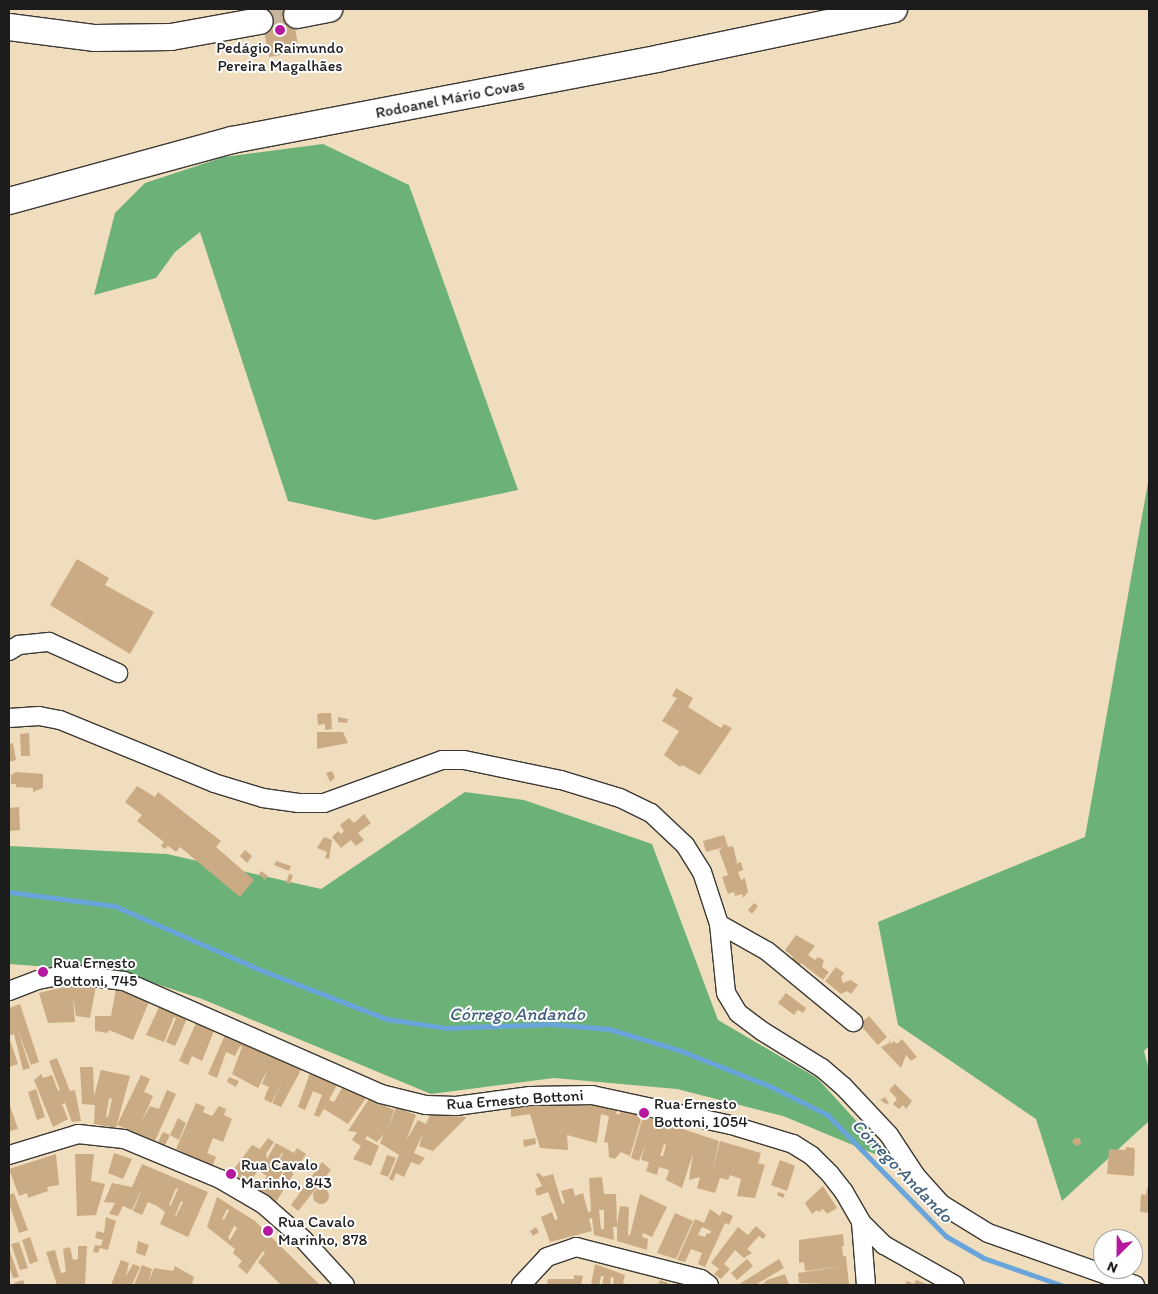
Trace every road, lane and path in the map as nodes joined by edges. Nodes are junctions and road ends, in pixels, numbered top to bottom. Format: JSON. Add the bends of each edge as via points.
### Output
{"nodes":[{"id":1,"x":329,"y":9,"type":"edge"},
{"id":2,"x":894,"y":9,"type":"edge"},
{"id":3,"x":297,"y":15,"type":"tunnel mouth"},
{"id":4,"x":260,"y":21,"type":"tunnel mouth"},
{"id":5,"x":9,"y":27,"type":"edge"},
{"id":6,"x":9,"y":201,"type":"edge"},
{"id":7,"x":9,"y":651,"type":"edge"},
{"id":8,"x":118,"y":672,"type":"dead end"},
{"id":9,"x":9,"y":718,"type":"edge"},
{"id":10,"x":719,"y":924,"type":"junction"},
{"id":11,"x":9,"y":991,"type":"edge"},
{"id":12,"x":853,"y":1022,"type":"dead end"},
{"id":13,"x":9,"y":1155,"type":"edge"},
{"id":14,"x":861,"y":1222,"type":"junction"},
{"id":15,"x":346,"y":1285,"type":"edge"},
{"id":16,"x":521,"y":1285,"type":"edge"},
{"id":17,"x":709,"y":1285,"type":"edge"},
{"id":18,"x":866,"y":1285,"type":"edge"},
{"id":19,"x":955,"y":1285,"type":"edge"},
{"id":20,"x":1135,"y":1285,"type":"edge"}],
"edges":[{"from":1,"to":3,"type":"highway"},
{"from":2,"to":6,"type":"highway","name":"Rodoanel Mário Covas","via":[[660,58],[232,140]]},
{"from":4,"to":5,"type":"highway","via":[[171,37],[95,38]]},
{"from":7,"to":8,"type":"street","via":[[19,645],[48,642]]},
{"from":9,"to":10,"type":"street","via":[[39,716],[60,720],[214,783],[263,798],[299,804],[324,803],[442,760],[464,760],[561,780],[620,798],[651,813],[668,826],[702,872]]},
{"from":10,"to":12,"type":"street","via":[[766,951]]},
{"from":10,"to":20,"type":"street","via":[[726,994],[738,1013],[822,1068],[843,1086],[889,1135],[916,1176],[941,1204],[988,1233]]},
{"from":11,"to":14,"type":"street","name":"Rua Ernesto Bottoni","via":[[38,980],[70,974],[124,981],[381,1094],[426,1105],[456,1106],[530,1096],[592,1095],[731,1125],[793,1144],[812,1156],[844,1192]]},
{"from":13,"to":15,"type":"street","via":[[78,1134],[116,1137],[139,1144],[220,1179],[264,1204],[303,1239]]},
{"from":14,"to":18,"type":"street"},
{"from":14,"to":19,"type":"street","name":"Rua Ernesto Bottoni","via":[[884,1246]]},
{"from":16,"to":17,"type":"street","via":[[546,1257],[576,1248],[701,1279]]}]}
